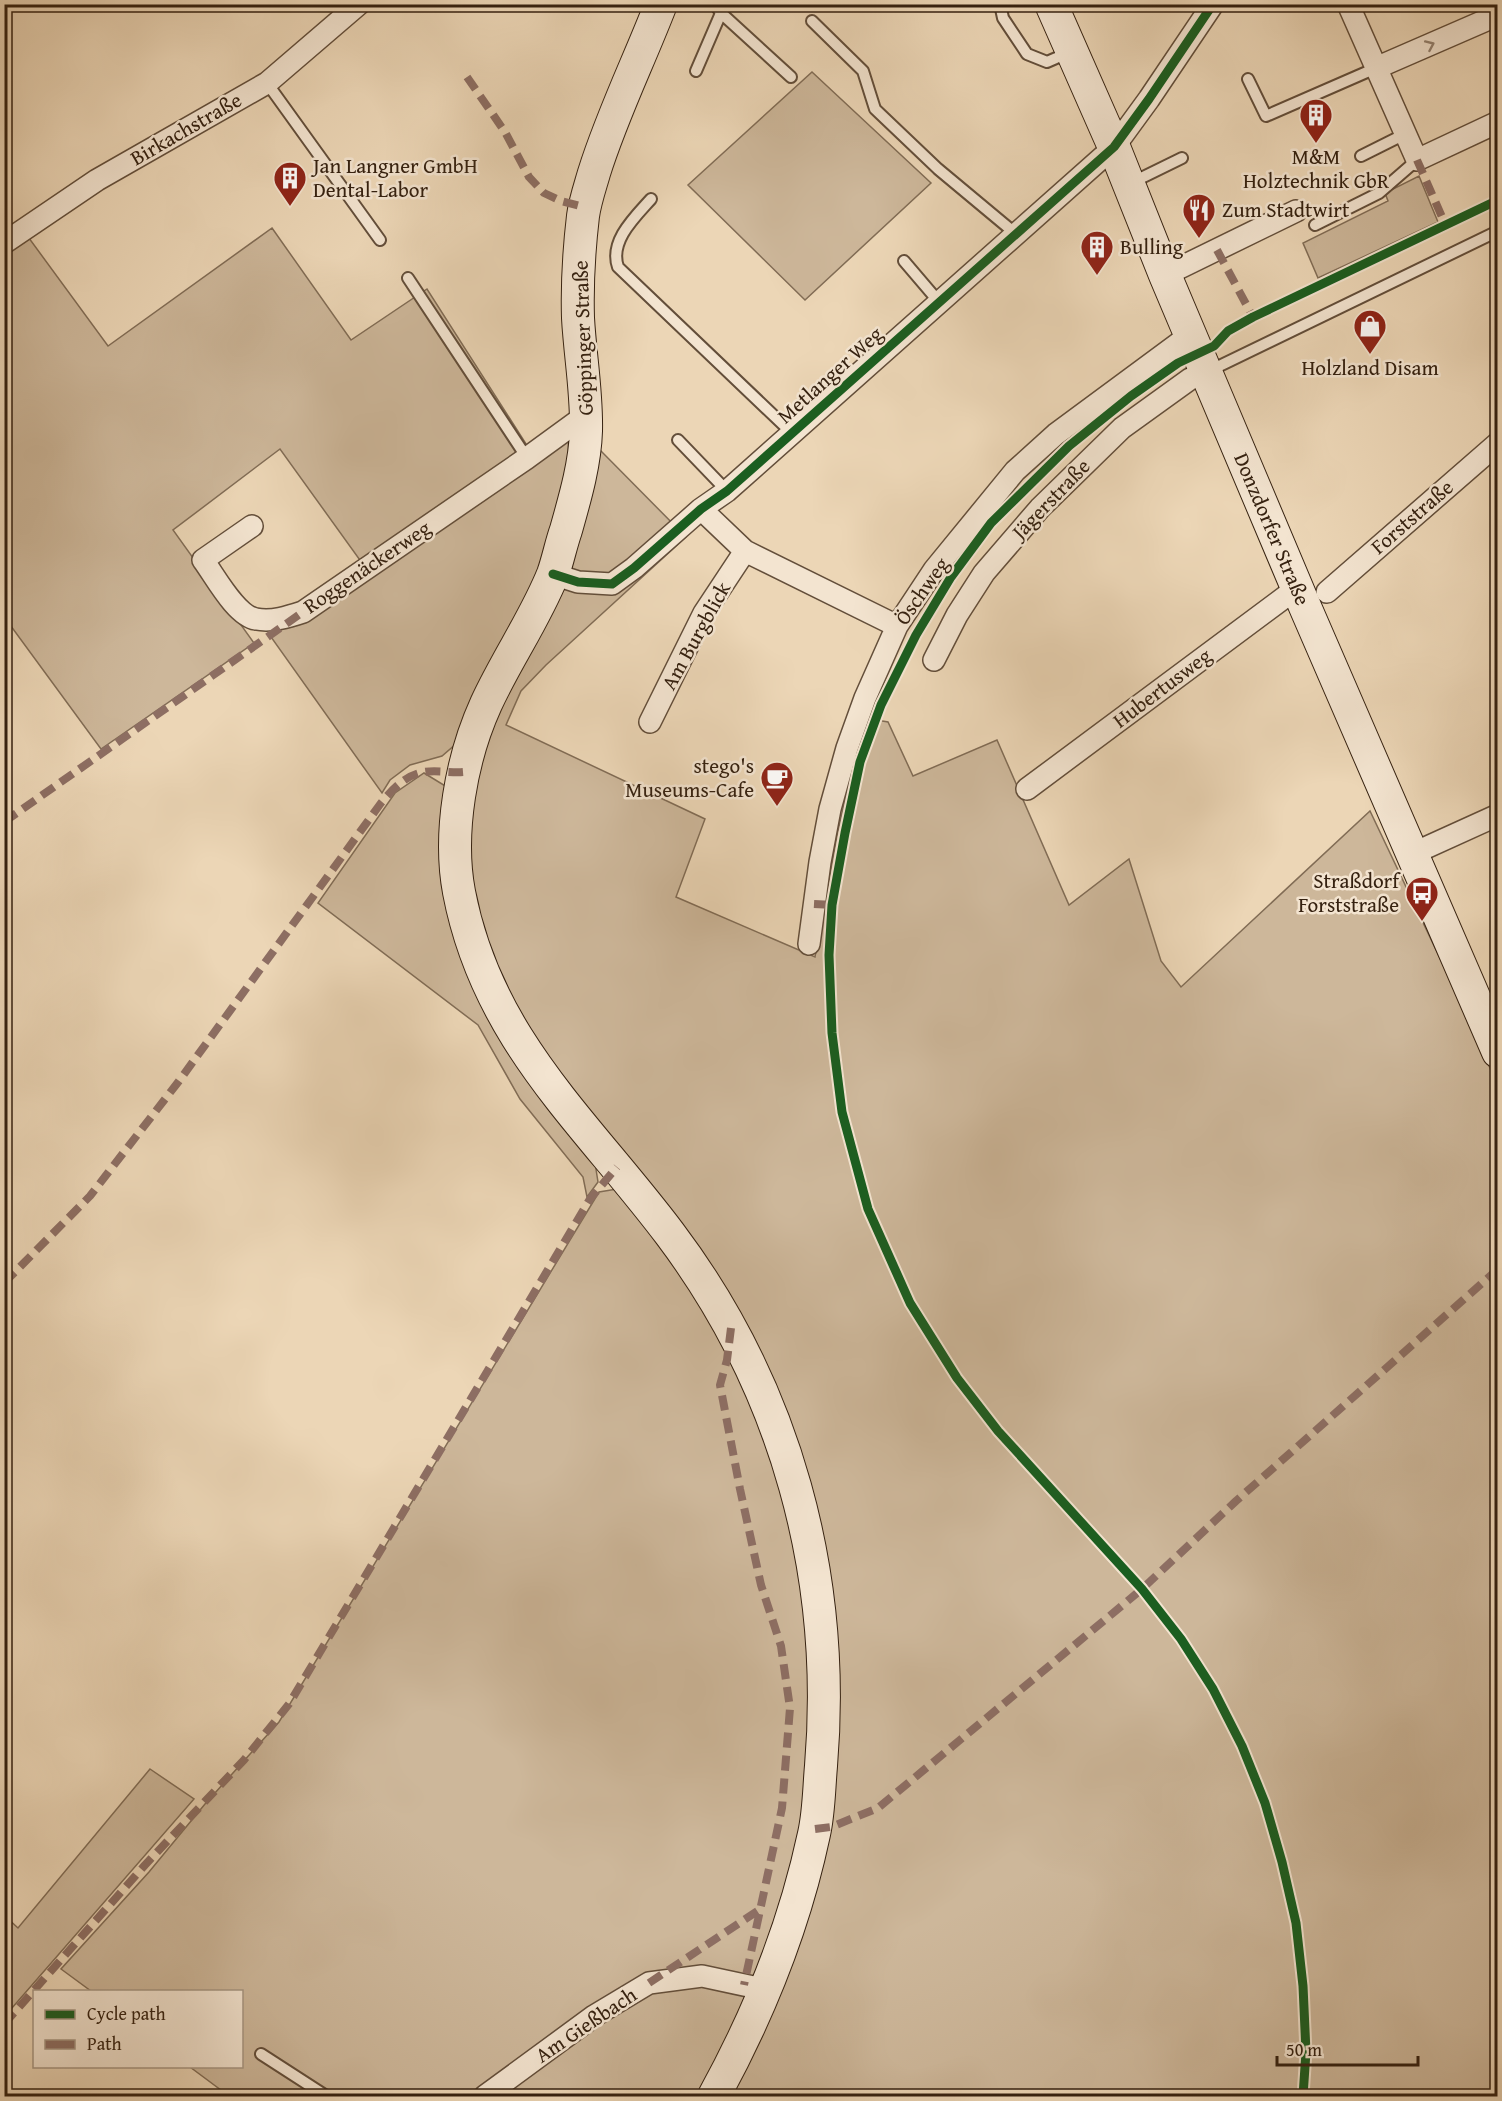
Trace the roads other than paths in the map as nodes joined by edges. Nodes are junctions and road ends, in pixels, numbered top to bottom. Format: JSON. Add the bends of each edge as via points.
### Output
{"nodes":[{"id":1,"x":358,"y":4,"type":"edge"},
{"id":2,"x":661,"y":4,"type":"edge"},
{"id":3,"x":1000,"y":4,"type":"edge"},
{"id":4,"x":1051,"y":4,"type":"edge"},
{"id":5,"x":1213,"y":4,"type":"edge"},
{"id":6,"x":1348,"y":4,"type":"edge"},
{"id":7,"x":718,"y":9,"type":"edge"},
{"id":8,"x":1497,"y":15,"type":"edge"},
{"id":9,"x":812,"y":21,"type":"dead end"},
{"id":10,"x":1071,"y":52,"type":"junction"},
{"id":11,"x":1376,"y":68,"type":"junction"},
{"id":12,"x":696,"y":70,"type":"dead end"},
{"id":13,"x":791,"y":77,"type":"dead end"},
{"id":14,"x":1248,"y":79,"type":"dead end"},
{"id":15,"x":267,"y":83,"type":"junction"},
{"id":16,"x":1497,"y":122,"type":"edge"},
{"id":17,"x":1405,"y":134,"type":"junction"},
{"id":18,"x":1114,"y":147,"type":"junction"},
{"id":19,"x":1361,"y":156,"type":"dead end"},
{"id":20,"x":1182,"y":158,"type":"dead end"},
{"id":21,"x":1417,"y":160,"type":"junction"},
{"id":22,"x":1128,"y":185,"type":"junction"},
{"id":23,"x":651,"y":198,"type":"dead end"},
{"id":24,"x":1296,"y":211,"type":"dead end"},
{"id":25,"x":1315,"y":225,"type":"dead end"},
{"id":26,"x":1497,"y":231,"type":"edge"},
{"id":27,"x":1016,"y":234,"type":"junction"},
{"id":28,"x":380,"y":240,"type":"dead end"},
{"id":29,"x":4,"y":243,"type":"edge"},
{"id":30,"x":904,"y":261,"type":"dead end"},
{"id":31,"x":1165,"y":275,"type":"junction"},
{"id":32,"x":408,"y":278,"type":"dead end"},
{"id":33,"x":939,"y":302,"type":"junction"},
{"id":34,"x":1190,"y":335,"type":"junction"},
{"id":35,"x":1206,"y":372,"type":"junction"},
{"id":36,"x":586,"y":415,"type":"junction"},
{"id":37,"x":792,"y":434,"type":"junction"},
{"id":38,"x":678,"y":440,"type":"dead end"},
{"id":39,"x":1497,"y":443,"type":"edge"},
{"id":40,"x":527,"y":458,"type":"junction"},
{"id":41,"x":727,"y":491,"type":"junction"},
{"id":42,"x":701,"y":509,"type":"junction"},
{"id":43,"x":252,"y":526,"type":"dead end"},
{"id":44,"x":745,"y":551,"type":"junction"},
{"id":45,"x":553,"y":574,"type":"junction"},
{"id":46,"x":1297,"y":588,"type":"junction"},
{"id":47,"x":1327,"y":592,"type":"dead end"},
{"id":48,"x":897,"y":626,"type":"junction"},
{"id":49,"x":934,"y":660,"type":"dead end"},
{"id":50,"x":650,"y":722,"type":"dead end"},
{"id":51,"x":1027,"y":789,"type":"dead end"},
{"id":52,"x":1497,"y":815,"type":"edge"},
{"id":53,"x":1412,"y":854,"type":"junction"},
{"id":54,"x":809,"y":944,"type":"dead end"},
{"id":55,"x":1497,"y":1052,"type":"edge"},
{"id":56,"x":767,"y":1990,"type":"junction"},
{"id":57,"x":261,"y":2054,"type":"dead end"},
{"id":58,"x":326,"y":2097,"type":"edge"},
{"id":59,"x":485,"y":2097,"type":"edge"},
{"id":60,"x":714,"y":2097,"type":"edge"}],
"edges":[{"from":1,"to":15,"type":"street","name":"Birkachstraße"},
{"from":2,"to":36,"type":"main road","name":"Göppinger Straße","via":[[604,141],[584,207],[578,313]]},
{"from":3,"to":10,"type":"lane","via":[[1003,18],[1028,54],[1047,62]]},
{"from":4,"to":10,"type":"main road","name":"Donzdorfer Straße"},
{"from":5,"to":18,"type":"street","name":"Metlanger Weg"},
{"from":6,"to":11,"type":"street"},
{"from":7,"to":12,"type":"lane"},
{"from":7,"to":13,"type":"lane"},
{"from":11,"to":8,"type":"street","one_way":true},
{"from":9,"to":27,"type":"lane","via":[[863,72],[875,109],[938,169]]},
{"from":10,"to":18,"type":"main road","name":"Donzdorfer Straße"},
{"from":11,"to":14,"type":"lane","via":[[1266,116]]},
{"from":11,"to":17,"type":"street"},
{"from":15,"to":28,"type":"lane"},
{"from":15,"to":29,"type":"street","name":"Birkachstraße","via":[[97,180]]},
{"from":16,"to":21,"type":"street"},
{"from":17,"to":19,"type":"lane"},
{"from":17,"to":21,"type":"street"},
{"from":18,"to":22,"type":"main road","name":"Donzdorfer Straße"},
{"from":18,"to":27,"type":"street","name":"Metlanger Weg"},
{"from":20,"to":22,"type":"lane"},
{"from":21,"to":25,"type":"lane","via":[[1379,193]]},
{"from":22,"to":31,"type":"main road","name":"Donzdorfer Straße"},
{"from":23,"to":37,"type":"lane","name":"Metlanger Weg","via":[[624,230],[614,258],[618,267]]},
{"from":24,"to":31,"type":"street"},
{"from":26,"to":35,"type":"lane"},
{"from":27,"to":33,"type":"street","name":"Metlanger Weg"},
{"from":30,"to":33,"type":"lane"},
{"from":31,"to":34,"type":"main road","name":"Donzdorfer Straße"},
{"from":32,"to":40,"type":"lane"},
{"from":33,"to":37,"type":"street","name":"Metlanger Weg"},
{"from":34,"to":35,"type":"main road","name":"Donzdorfer Straße"},
{"from":34,"to":48,"type":"street","name":"Öschweg","via":[[1056,434],[1015,471],[934,570]]},
{"from":35,"to":46,"type":"main road","name":"Donzdorfer Straße"},
{"from":35,"to":49,"type":"street","name":"Jägerstraße","via":[[1122,428],[1040,508],[984,573]]},
{"from":36,"to":40,"type":"street","name":"Roggenäckerweg"},
{"from":36,"to":45,"type":"main road","name":"Göppinger Straße","via":[[583,461]]},
{"from":37,"to":41,"type":"street","name":"Metlanger Weg"},
{"from":38,"to":41,"type":"lane"},
{"from":39,"to":47,"type":"street","name":"Forststraße"},
{"from":40,"to":43,"type":"street","name":"Roggenäckerweg","via":[[303,612],[281,619],[255,619],[238,609],[203,560]]},
{"from":41,"to":42,"type":"street","name":"Metlanger Weg"},
{"from":42,"to":44,"type":"street"},
{"from":42,"to":45,"type":"street","name":"Metlanger Weg","via":[[612,584],[578,582]]},
{"from":44,"to":48,"type":"street"},
{"from":44,"to":50,"type":"street","name":"Am Burgblick","via":[[704,613]]},
{"from":45,"to":56,"type":"main road","name":"Göppinger Straße","via":[[484,708],[463,772],[455,842],[458,885],[480,965],[508,1025],[559,1099],[674,1239],[731,1328],[778,1431],[800,1500],[815,1570],[825,1716],[815,1829],[789,1931]]},
{"from":46,"to":51,"type":"street","name":"Hubertusweg"},
{"from":46,"to":53,"type":"main road","name":"Donzdorfer Straße"},
{"from":48,"to":54,"type":"street","name":"Öschweg","via":[[865,698],[830,809]]},
{"from":52,"to":53,"type":"street"},
{"from":53,"to":55,"type":"main road","name":"Donzdorfer Straße"},
{"from":56,"to":59,"type":"street","name":"Am Gießbach","via":[[702,1976],[649,1983],[594,2016]]},
{"from":56,"to":60,"type":"main road","name":"Göppinger Straße"},
{"from":57,"to":58,"type":"lane"}]}
